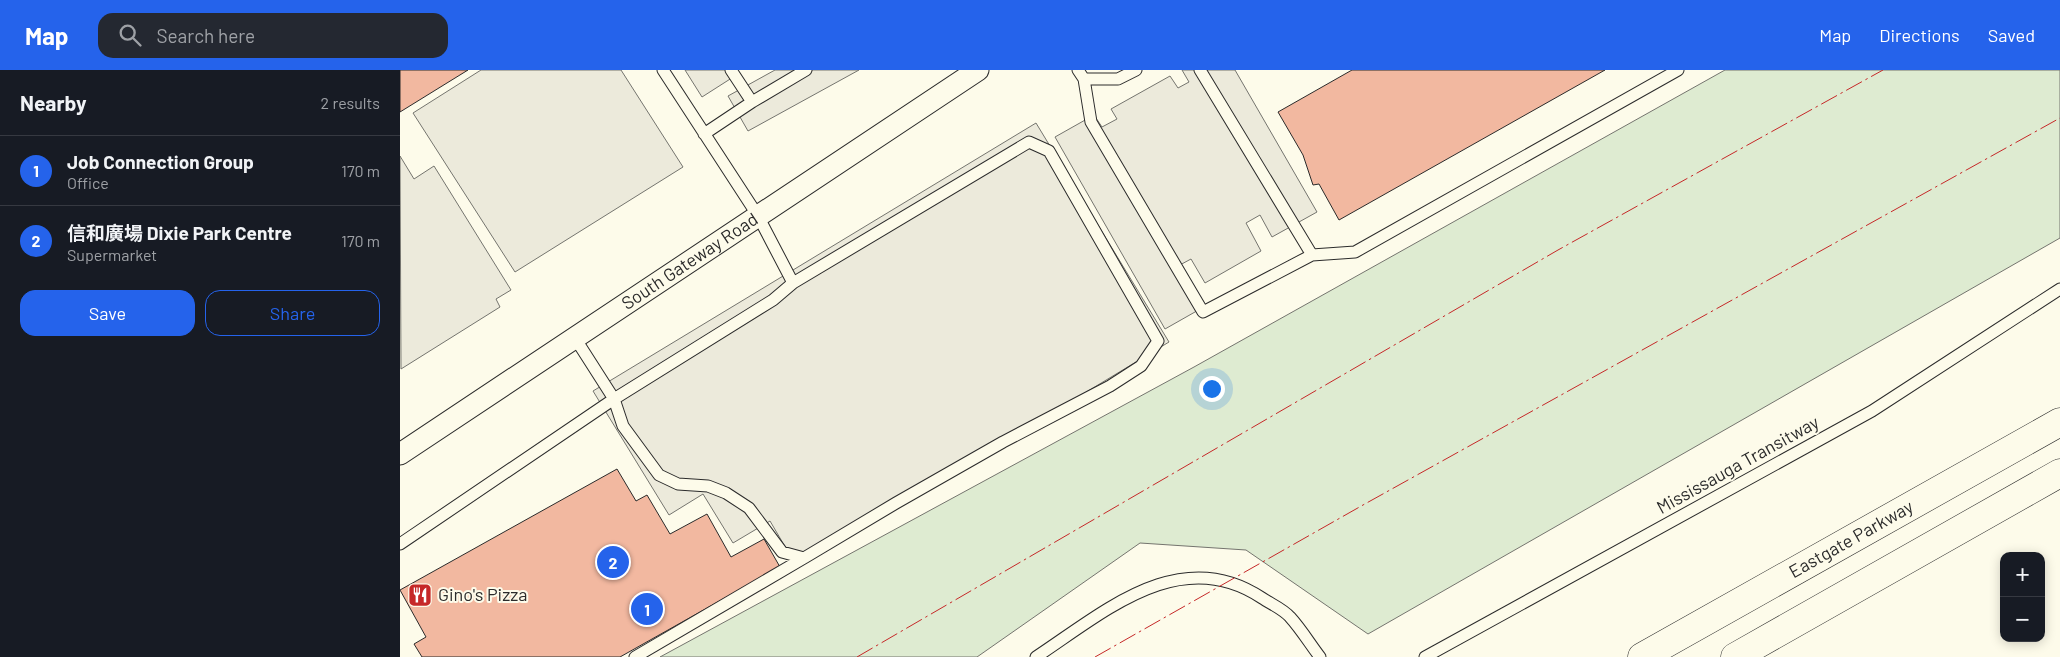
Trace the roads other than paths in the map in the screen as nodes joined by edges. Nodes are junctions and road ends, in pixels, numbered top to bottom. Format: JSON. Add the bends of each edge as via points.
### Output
{"nodes":[{"id":1,"x":663,"y":70,"type":"edge"},
{"id":2,"x":731,"y":70,"type":"edge"},
{"id":3,"x":806,"y":70,"type":"edge"},
{"id":4,"x":978,"y":70,"type":"edge"},
{"id":5,"x":1136,"y":70,"type":"edge"},
{"id":6,"x":1200,"y":70,"type":"edge"},
{"id":7,"x":1678,"y":70,"type":"edge"},
{"id":8,"x":1081,"y":75,"type":"edge"},
{"id":9,"x":752,"y":102,"type":"junction"},
{"id":10,"x":704,"y":134,"type":"junction"},
{"id":11,"x":758,"y":216,"type":"junction"},
{"id":12,"x":1312,"y":255,"type":"junction"},
{"id":13,"x":792,"y":283,"type":"junction"},
{"id":14,"x":2060,"y":289,"type":"edge"},
{"id":15,"x":575,"y":338,"type":"junction"},
{"id":16,"x":614,"y":399,"type":"junction"},
{"id":17,"x":2060,"y":422,"type":"edge"},
{"id":18,"x":400,"y":454,"type":"edge"},
{"id":19,"x":2060,"y":473,"type":"edge"},
{"id":20,"x":400,"y":544,"type":"edge"},
{"id":21,"x":804,"y":558,"type":"junction"},
{"id":22,"x":636,"y":657,"type":"edge"},
{"id":23,"x":1036,"y":657,"type":"edge"},
{"id":24,"x":1320,"y":657,"type":"edge"},
{"id":25,"x":1425,"y":657,"type":"edge"},
{"id":26,"x":1642,"y":657,"type":"edge"},
{"id":27,"x":1735,"y":657,"type":"edge"}],
"edges":[{"from":1,"to":10,"type":"lane"},
{"from":2,"to":9,"type":"lane"},
{"from":3,"to":9,"type":"lane"},
{"from":4,"to":11,"type":"street","name":"South Gateway Road"},
{"from":5,"to":8,"type":"lane","via":[[1118,79]]},
{"from":6,"to":12,"type":"lane"},
{"from":7,"to":12,"type":"lane","via":[[1355,252]]},
{"from":8,"to":12,"type":"lane","via":[[1091,122],[1203,312]]},
{"from":9,"to":10,"type":"lane"},
{"from":10,"to":11,"type":"lane"},
{"from":11,"to":13,"type":"lane"},
{"from":11,"to":15,"type":"street","name":"South Gateway Road"},
{"from":13,"to":16,"type":"lane","via":[[773,300]]},
{"from":13,"to":21,"type":"lane","via":[[1029,142],[1049,151],[1158,341],[1141,366],[1110,386],[1003,442]]},
{"from":14,"to":25,"type":"lane","name":"Mississauga Transitway","via":[[1872,411]]},
{"from":15,"to":16,"type":"lane"},
{"from":15,"to":18,"type":"street","name":"South Gateway Road"},
{"from":16,"to":20,"type":"lane"},
{"from":16,"to":21,"type":"lane","via":[[623,426],[659,475],[678,484],[708,486],[726,493],[749,508],[782,552]]},
{"from":17,"to":26,"type":"main road","name":"Eastgate Parkway"},
{"from":19,"to":27,"type":"main road"},
{"from":21,"to":22,"type":"lane"},
{"from":23,"to":24,"type":"lane","via":[[1127,597],[1170,580],[1206,577],[1247,588],[1289,616]]}]}
